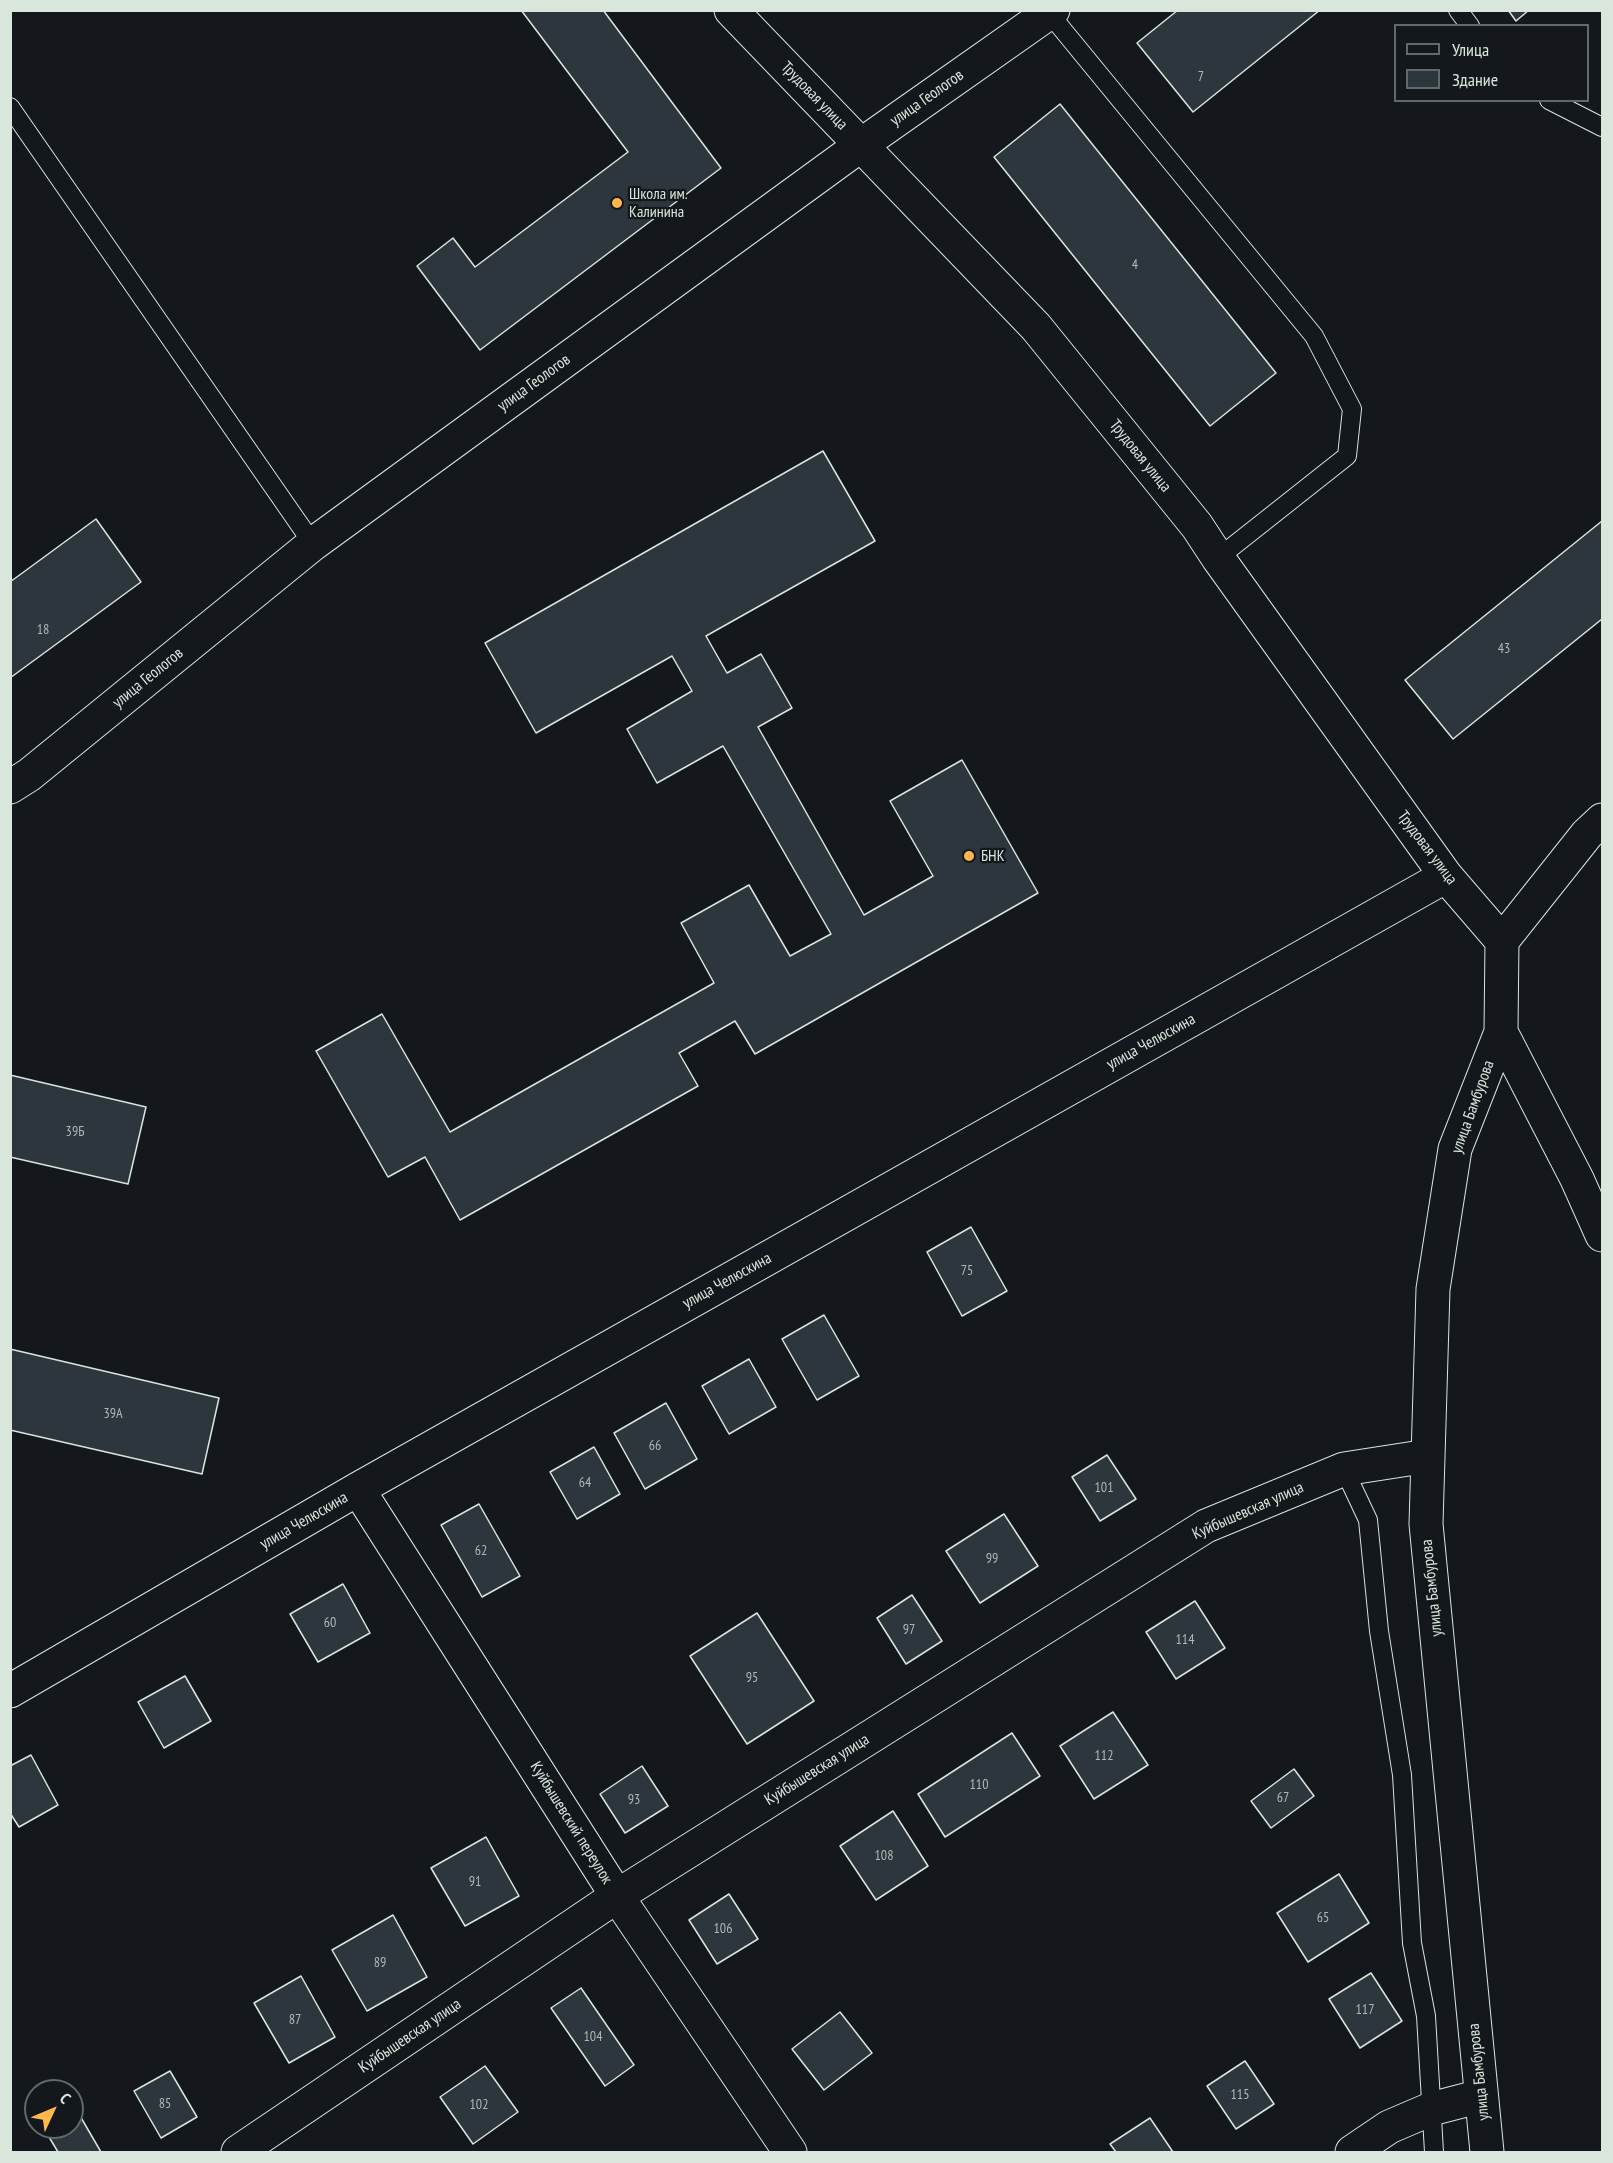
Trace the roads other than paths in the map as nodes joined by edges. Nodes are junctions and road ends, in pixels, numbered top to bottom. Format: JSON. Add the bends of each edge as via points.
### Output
{"nodes":[{"id":1,"x":731,"y":10,"type":"edge"},
{"id":2,"x":1458,"y":10,"type":"edge"},
{"id":3,"x":1051,"y":12,"type":"edge"},
{"id":4,"x":1468,"y":24,"type":"edge"},
{"id":5,"x":1553,"y":102,"type":"edge"},
{"id":6,"x":10,"y":107,"type":"edge"},
{"id":7,"x":1602,"y":127,"type":"edge"},
{"id":8,"x":861,"y":145,"type":"junction"},
{"id":9,"x":313,"y":544,"type":"junction"},
{"id":10,"x":1218,"y":558,"type":"junction"},
{"id":11,"x":20,"y":781,"type":"edge"},
{"id":12,"x":1602,"y":820,"type":"edge"},
{"id":13,"x":1446,"y":876,"type":"junction"},
{"id":14,"x":1502,"y":941,"type":"junction"},
{"id":15,"x":1501,"y":1032,"type":"junction"},
{"id":16,"x":1602,"y":1235,"type":"edge"},
{"id":17,"x":1428,"y":1456,"type":"junction"},
{"id":18,"x":1344,"y":1469,"type":"junction"},
{"id":19,"x":358,"y":1489,"type":"junction"},
{"id":20,"x":10,"y":1691,"type":"edge"},
{"id":21,"x":617,"y":1896,"type":"junction"},
{"id":22,"x":1482,"y":2096,"type":"junction"},
{"id":23,"x":1431,"y":2109,"type":"junction"},
{"id":24,"x":238,"y":2152,"type":"edge"},
{"id":25,"x":790,"y":2152,"type":"edge"},
{"id":26,"x":1352,"y":2152,"type":"edge"},
{"id":27,"x":1434,"y":2152,"type":"edge"},
{"id":28,"x":1487,"y":2152,"type":"edge"}],
"edges":[{"from":1,"to":8,"type":"street","name":"Трудовая улица"},
{"from":2,"to":4,"type":"lane"},
{"from":3,"to":8,"type":"street","name":"улица Геологов"},
{"from":3,"to":10,"type":"lane","via":[[1314,336],[1352,409],[1347,456]]},
{"from":5,"to":7,"type":"lane"},
{"from":6,"to":9,"type":"lane"},
{"from":8,"to":9,"type":"street","name":"улица Геологов"},
{"from":8,"to":10,"type":"street","name":"Трудовая улица","via":[[1036,327],[1197,526]]},
{"from":9,"to":11,"type":"street","name":"улица Геологов"},
{"from":10,"to":13,"type":"street","name":"Трудовая улица"},
{"from":12,"to":14,"type":"street"},
{"from":13,"to":14,"type":"street","name":"Трудовая улица"},
{"from":13,"to":19,"type":"street","name":"улица Челюскина"},
{"from":14,"to":15,"type":"street"},
{"from":15,"to":16,"type":"street"},
{"from":15,"to":17,"type":"street","name":"улица Бамбурова","via":[[1455,1149],[1433,1289]]},
{"from":17,"to":18,"type":"street","name":"Куйбышевская улица"},
{"from":17,"to":22,"type":"street","name":"улица Бамбурова","via":[[1426,1524]]},
{"from":18,"to":21,"type":"street","name":"Куйбышевская улица","via":[[1206,1526]]},
{"from":18,"to":23,"type":"lane","via":[[1368,1520],[1379,1631],[1402,1775],[1412,1943],[1426,2016]]},
{"from":19,"to":20,"type":"street","name":"улица Челюскина"},
{"from":19,"to":21,"type":"street","name":"Куйбышевский переулок"},
{"from":21,"to":24,"type":"street","name":"Куйбышевская улица"},
{"from":21,"to":25,"type":"street","name":"Куйбышевский переулок"},
{"from":22,"to":23,"type":"street"},
{"from":22,"to":28,"type":"street","name":"улица Бамбурова"},
{"from":23,"to":26,"type":"street","via":[[1389,2127]]},
{"from":23,"to":27,"type":"lane"}]}
